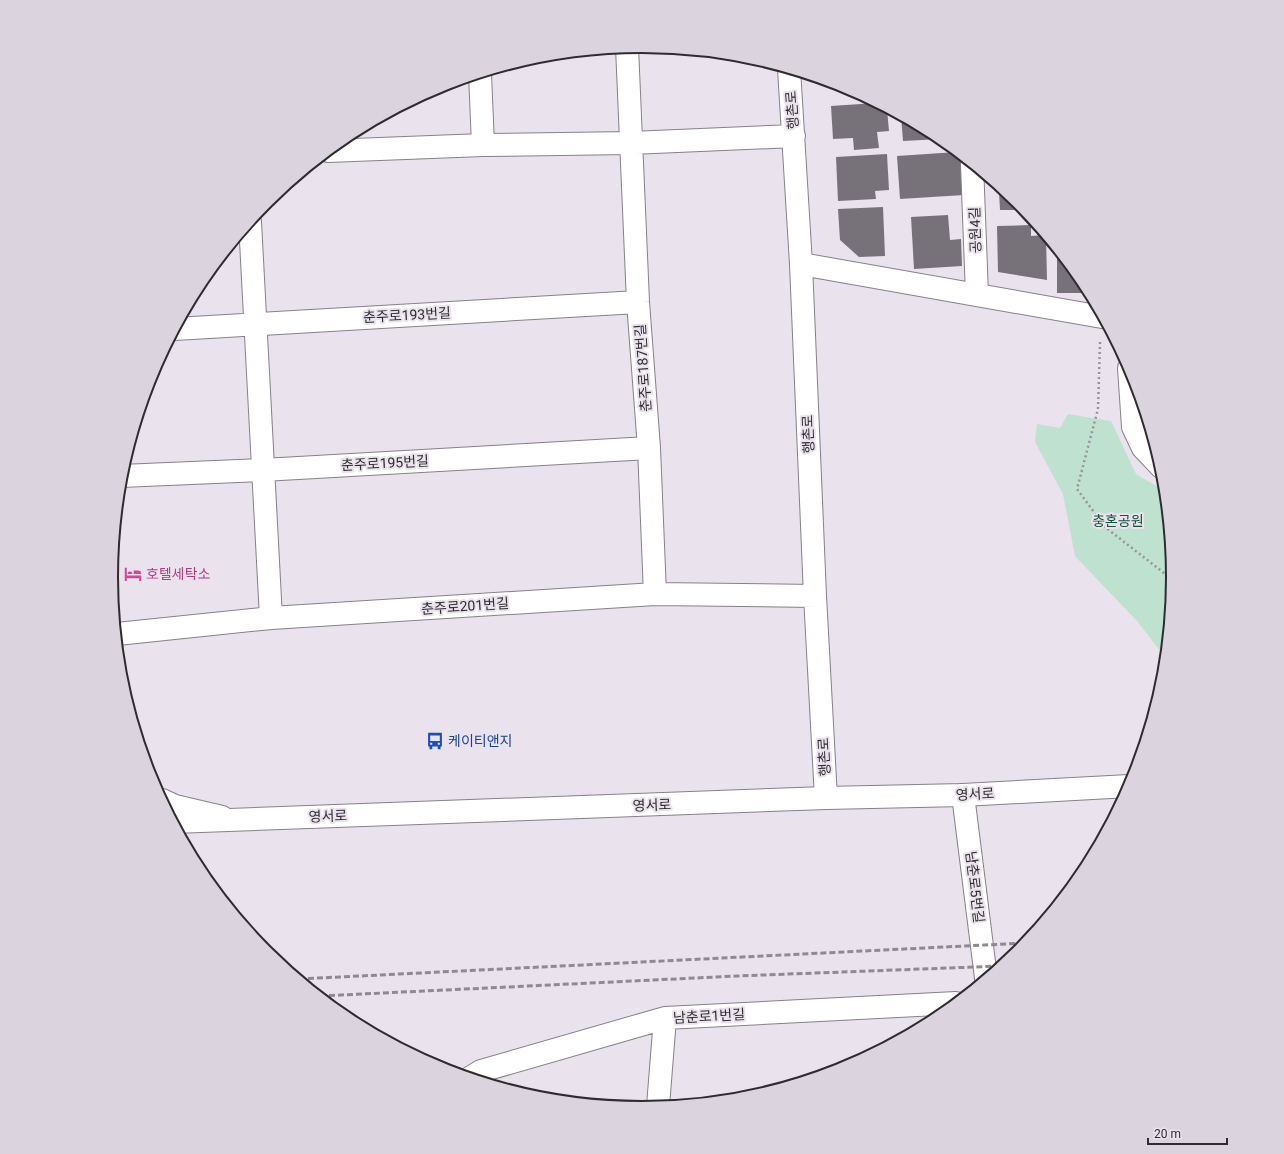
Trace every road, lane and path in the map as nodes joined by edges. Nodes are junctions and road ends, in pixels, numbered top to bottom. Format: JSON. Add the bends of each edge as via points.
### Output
{"nodes":[{"id":1,"x":627,"y":53,"type":"edge"},
{"id":2,"x":788,"y":74,"type":"edge"},
{"id":3,"x":480,"y":79,"type":"edge"},
{"id":4,"x":794,"y":136,"type":"junction"},
{"id":5,"x":631,"y":143,"type":"junction"},
{"id":6,"x":483,"y":145,"type":"junction"},
{"id":7,"x":338,"y":151,"type":"edge"},
{"id":8,"x":972,"y":171,"type":"edge"},
{"id":9,"x":250,"y":229,"type":"edge"},
{"id":10,"x":801,"y":264,"type":"junction"},
{"id":11,"x":977,"y":295,"type":"junction"},
{"id":12,"x":638,"y":302,"type":"junction"},
{"id":13,"x":1097,"y":316,"type":"edge"},
{"id":14,"x":255,"y":324,"type":"junction"},
{"id":15,"x":1102,"y":326,"type":"edge"},
{"id":16,"x":181,"y":329,"type":"edge"},
{"id":17,"x":1130,"y":388,"type":"edge"},
{"id":18,"x":650,"y":448,"type":"junction"},
{"id":19,"x":1152,"y":457,"type":"edge"},
{"id":20,"x":263,"y":470,"type":"junction"},
{"id":21,"x":128,"y":476,"type":"edge"},
{"id":22,"x":1166,"y":574,"type":"edge"},
{"id":23,"x":656,"y":594,"type":"junction"},
{"id":24,"x":815,"y":596,"type":"junction"},
{"id":25,"x":271,"y":618,"type":"junction"},
{"id":26,"x":121,"y":634,"type":"edge"},
{"id":27,"x":1122,"y":786,"type":"edge"},
{"id":28,"x":963,"y":795,"type":"junction"},
{"id":29,"x":826,"y":798,"type":"junction"},
{"id":30,"x":169,"y":803,"type":"edge"},
{"id":31,"x":231,"y":819,"type":"junction"},
{"id":32,"x":179,"y":822,"type":"edge"},
{"id":33,"x":985,"y":972,"type":"edge"},
{"id":34,"x":946,"y":1004,"type":"edge"},
{"id":35,"x":665,"y":1018,"type":"junction"},
{"id":36,"x":477,"y":1074,"type":"edge"},
{"id":37,"x":658,"y":1101,"type":"edge"}],
"edges":[{"from":1,"to":5,"type":"street","name":"춘주로187번길"},
{"from":2,"to":4,"type":"street","name":"행촌로"},
{"from":3,"to":6,"type":"street"},
{"from":4,"to":5,"type":"street"},
{"from":4,"to":10,"type":"street","name":"행촌로"},
{"from":5,"to":6,"type":"street"},
{"from":5,"to":12,"type":"street","name":"춘주로187번길"},
{"from":6,"to":7,"type":"street"},
{"from":8,"to":11,"type":"street","name":"공원4길"},
{"from":9,"to":14,"type":"street"},
{"from":10,"to":11,"type":"street"},
{"from":10,"to":24,"type":"street","name":"행촌로"},
{"from":11,"to":13,"type":"street"},
{"from":12,"to":14,"type":"street","name":"춘주로193번길"},
{"from":12,"to":18,"type":"street","name":"춘주로187번길"},
{"from":14,"to":16,"type":"street","name":"춘주로193번길"},
{"from":14,"to":20,"type":"street"},
{"from":15,"to":22,"type":"path","via":[[1098,409],[1076,489],[1105,527]]},
{"from":17,"to":19,"type":"street","via":[[1133,427],[1143,448]]},
{"from":18,"to":20,"type":"street","name":"춘주로195번길"},
{"from":18,"to":23,"type":"street","name":"춘주로187번길"},
{"from":20,"to":21,"type":"street","name":"춘주로195번길"},
{"from":20,"to":25,"type":"street"},
{"from":23,"to":24,"type":"street","name":"춘주로201번길"},
{"from":23,"to":25,"type":"street","name":"춘주로201번길"},
{"from":24,"to":29,"type":"street","name":"행촌로"},
{"from":25,"to":26,"type":"street","name":"춘주로201번길"},
{"from":27,"to":28,"type":"street","name":"영서로"},
{"from":28,"to":29,"type":"street","name":"영서로"},
{"from":28,"to":33,"type":"street","name":"남춘로5번길"},
{"from":29,"to":31,"type":"street","name":"영서로"},
{"from":30,"to":31,"type":"street"},
{"from":31,"to":32,"type":"street","name":"영서로"},
{"from":34,"to":35,"type":"street","name":"남춘로1번길"},
{"from":35,"to":36,"type":"street","name":"남춘로1번길"},
{"from":35,"to":37,"type":"street"}]}
